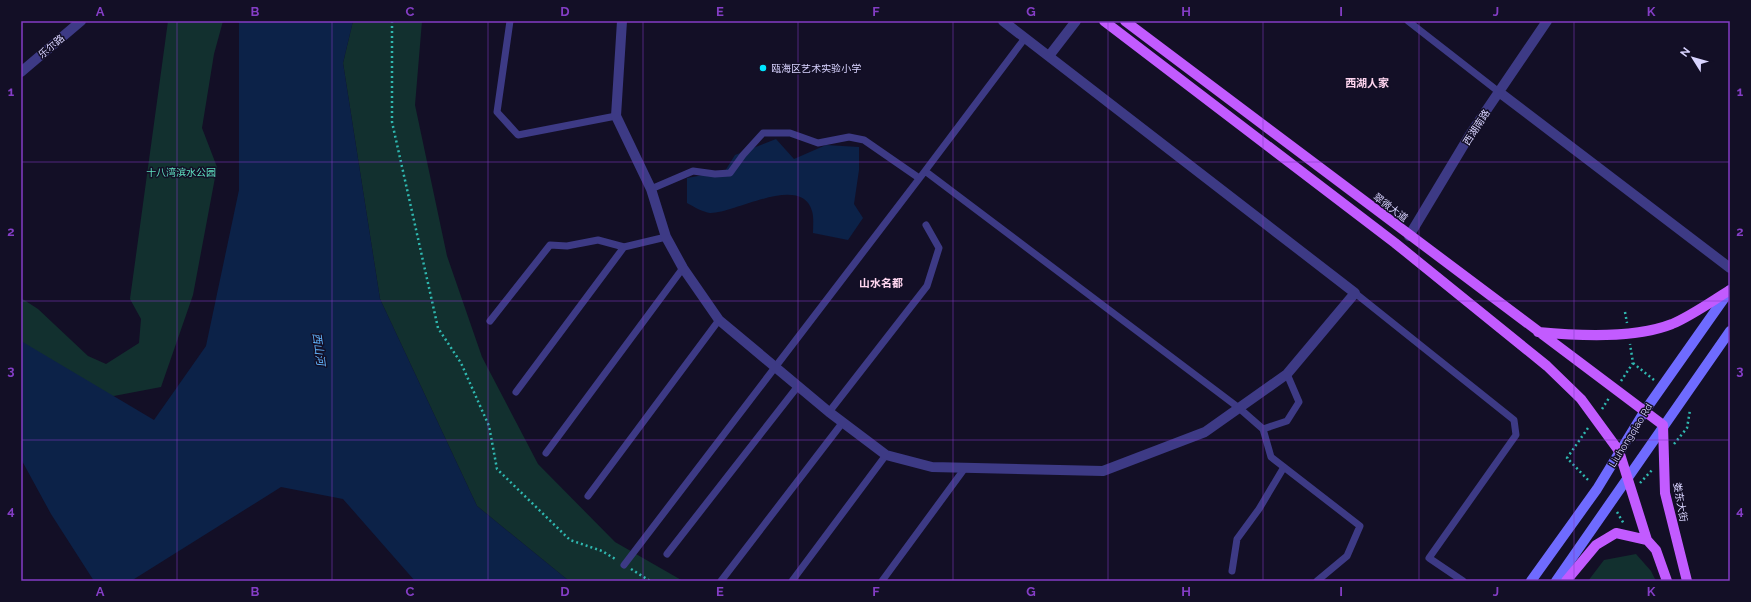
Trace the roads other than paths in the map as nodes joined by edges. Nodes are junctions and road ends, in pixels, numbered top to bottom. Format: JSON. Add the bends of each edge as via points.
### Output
{"nodes":[{"id":1,"x":81,"y":21,"type":"edge"},
{"id":2,"x":510,"y":21,"type":"edge"},
{"id":3,"x":622,"y":21,"type":"edge"},
{"id":4,"x":1076,"y":21,"type":"edge"},
{"id":5,"x":1104,"y":21,"type":"edge"},
{"id":6,"x":1125,"y":21,"type":"edge"},
{"id":7,"x":1408,"y":21,"type":"edge"},
{"id":8,"x":1547,"y":21,"type":"edge"},
{"id":9,"x":1005,"y":22,"type":"edge"},
{"id":10,"x":1025,"y":38,"type":"junction"},
{"id":11,"x":1049,"y":56,"type":"junction"},
{"id":12,"x":21,"y":72,"type":"edge"},
{"id":13,"x":1499,"y":92,"type":"junction"},
{"id":14,"x":616,"y":116,"type":"junction"},
{"id":15,"x":925,"y":170,"type":"junction"},
{"id":16,"x":919,"y":178,"type":"junction"},
{"id":17,"x":651,"y":190,"type":"junction"},
{"id":18,"x":926,"y":225,"type":"dead end"},
{"id":19,"x":1409,"y":236,"type":"junction"},
{"id":20,"x":666,"y":237,"type":"junction"},
{"id":21,"x":624,"y":247,"type":"junction"},
{"id":22,"x":683,"y":268,"type":"junction"},
{"id":23,"x":1730,"y":268,"type":"edge"},
{"id":24,"x":1730,"y":290,"type":"edge"},
{"id":25,"x":1355,"y":293,"type":"junction"},
{"id":26,"x":719,"y":320,"type":"junction"},
{"id":27,"x":490,"y":321,"type":"dead end"},
{"id":28,"x":1730,"y":331,"type":"edge"},
{"id":29,"x":1537,"y":332,"type":"junction"},
{"id":30,"x":775,"y":367,"type":"junction"},
{"id":31,"x":1288,"y":374,"type":"junction"},
{"id":32,"x":798,"y":386,"type":"junction"},
{"id":33,"x":516,"y":392,"type":"dead end"},
{"id":34,"x":1239,"y":408,"type":"junction"},
{"id":35,"x":829,"y":412,"type":"junction"},
{"id":36,"x":1644,"y":412,"type":"junction"},
{"id":37,"x":842,"y":422,"type":"junction"},
{"id":38,"x":1663,"y":425,"type":"junction"},
{"id":39,"x":1263,"y":429,"type":"junction"},
{"id":40,"x":1619,"y":451,"type":"junction"},
{"id":41,"x":546,"y":453,"type":"dead end"},
{"id":42,"x":886,"y":455,"type":"junction"},
{"id":43,"x":1284,"y":467,"type":"junction"},
{"id":44,"x":965,"y":468,"type":"junction"},
{"id":45,"x":1628,"y":477,"type":"junction"},
{"id":46,"x":588,"y":496,"type":"dead end"},
{"id":47,"x":1647,"y":540,"type":"junction"},
{"id":48,"x":667,"y":554,"type":"dead end"},
{"id":49,"x":624,"y":565,"type":"dead end"},
{"id":50,"x":1232,"y":571,"type":"dead end"},
{"id":51,"x":721,"y":581,"type":"edge"},
{"id":52,"x":792,"y":581,"type":"edge"},
{"id":53,"x":882,"y":581,"type":"edge"},
{"id":54,"x":1317,"y":581,"type":"edge"},
{"id":55,"x":1464,"y":581,"type":"edge"},
{"id":56,"x":1531,"y":581,"type":"edge"},
{"id":57,"x":1556,"y":581,"type":"edge"},
{"id":58,"x":1566,"y":581,"type":"edge"},
{"id":59,"x":1667,"y":581,"type":"edge"},
{"id":60,"x":1687,"y":581,"type":"edge"}],
"edges":[{"from":1,"to":12,"type":"street","name":"乐尔路"},
{"from":2,"to":14,"type":"lane","via":[[497,112],[518,135]]},
{"from":3,"to":14,"type":"street"},
{"from":4,"to":11,"type":"street"},
{"from":5,"to":40,"type":"main road","via":[[1395,243],[1541,361],[1581,399]]},
{"from":6,"to":19,"type":"main road","name":"翠微大道"},
{"from":7,"to":13,"type":"lane"},
{"from":8,"to":13,"type":"street","name":"西湖南路"},
{"from":9,"to":10,"type":"street"},
{"from":10,"to":11,"type":"street"},
{"from":10,"to":15,"type":"lane"},
{"from":11,"to":25,"type":"street"},
{"from":13,"to":19,"type":"street","name":"西湖南路","via":[[1471,133]]},
{"from":13,"to":23,"type":"street"},
{"from":14,"to":17,"type":"street"},
{"from":15,"to":16,"type":"lane"},
{"from":15,"to":34,"type":"lane"},
{"from":16,"to":17,"type":"lane","via":[[864,140],[849,137],[818,143],[790,133],[763,133],[730,173],[693,171]]},
{"from":16,"to":30,"type":"lane"},
{"from":17,"to":20,"type":"street"},
{"from":18,"to":35,"type":"lane","via":[[939,248],[927,286]]},
{"from":19,"to":29,"type":"main road","name":"翠微大道"},
{"from":20,"to":21,"type":"lane"},
{"from":20,"to":22,"type":"street"},
{"from":21,"to":27,"type":"lane","via":[[598,240],[567,246],[550,245]]},
{"from":21,"to":33,"type":"lane"},
{"from":22,"to":26,"type":"street"},
{"from":22,"to":41,"type":"lane"},
{"from":24,"to":29,"type":"main road","via":[[1672,324],[1637,332],[1570,335]]},
{"from":24,"to":36,"type":"main road","name":"Liuhongqiao Rd"},
{"from":25,"to":31,"type":"street"},
{"from":25,"to":55,"type":"lane","via":[[1514,420],[1516,435],[1430,558]]},
{"from":26,"to":30,"type":"street"},
{"from":26,"to":46,"type":"lane"},
{"from":28,"to":38,"type":"main road"},
{"from":29,"to":36,"type":"main road","name":"翠微大道"},
{"from":30,"to":32,"type":"street"},
{"from":30,"to":49,"type":"lane"},
{"from":31,"to":34,"type":"street"},
{"from":31,"to":39,"type":"lane","via":[[1299,402],[1287,421]]},
{"from":32,"to":35,"type":"street"},
{"from":32,"to":48,"type":"lane"},
{"from":34,"to":39,"type":"lane"},
{"from":34,"to":44,"type":"street","via":[[1205,432],[1103,470]]},
{"from":35,"to":37,"type":"street"},
{"from":36,"to":38,"type":"main road","name":"翠微大道"},
{"from":36,"to":40,"type":"main road","name":"Liuhongqiao Rd"},
{"from":37,"to":42,"type":"street"},
{"from":37,"to":51,"type":"lane"},
{"from":38,"to":45,"type":"main road"},
{"from":38,"to":60,"type":"main road","name":"娄东大街","via":[[1666,493]]},
{"from":39,"to":43,"type":"lane","via":[[1271,457]]},
{"from":40,"to":45,"type":"main road"},
{"from":40,"to":56,"type":"main road","name":"Liuhongqiao Rd","via":[[1597,489]]},
{"from":42,"to":44,"type":"street","via":[[932,467]]},
{"from":42,"to":52,"type":"lane"},
{"from":43,"to":50,"type":"lane","via":[[1259,509],[1237,539]]},
{"from":43,"to":54,"type":"lane","via":[[1360,526],[1347,556]]},
{"from":44,"to":53,"type":"lane"},
{"from":45,"to":47,"type":"main road"},
{"from":45,"to":57,"type":"main road"},
{"from":47,"to":58,"type":"main road","via":[[1616,534],[1596,545]]},
{"from":47,"to":59,"type":"main road","via":[[1656,550]]}]}
